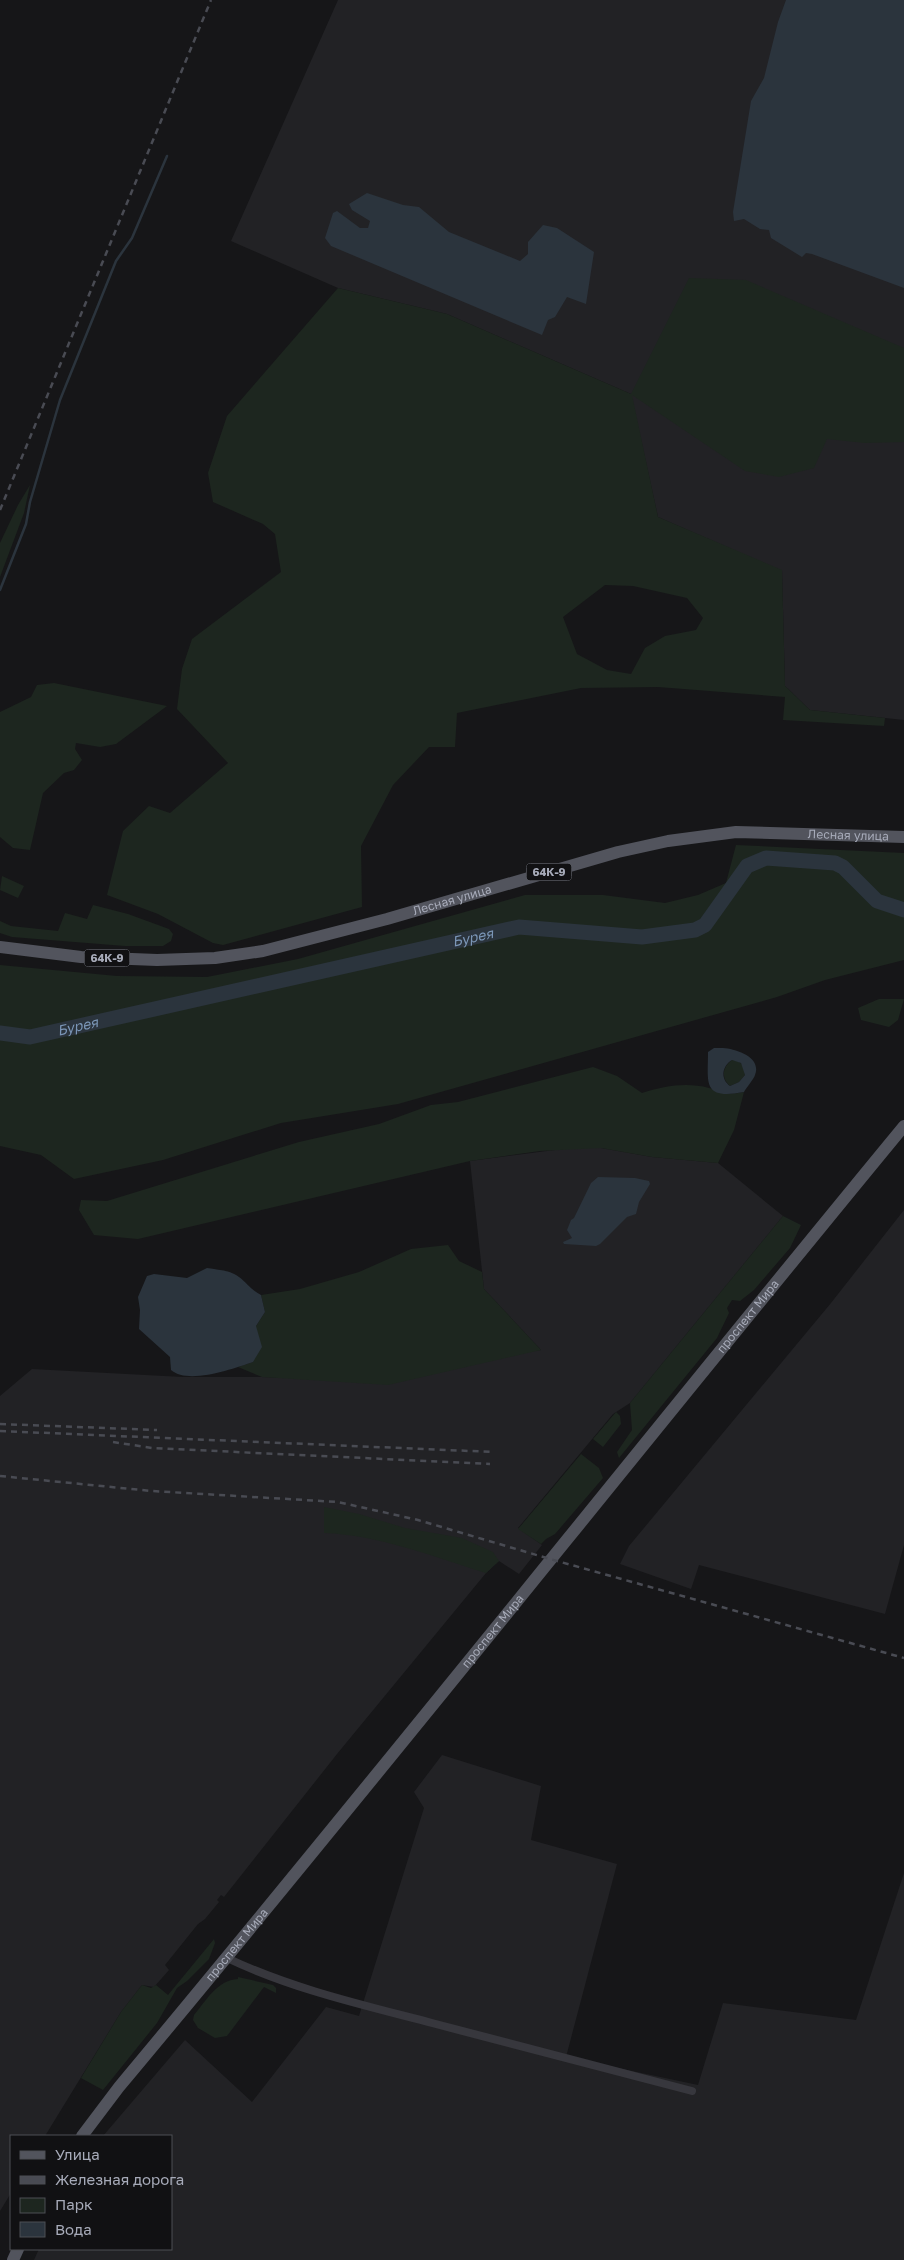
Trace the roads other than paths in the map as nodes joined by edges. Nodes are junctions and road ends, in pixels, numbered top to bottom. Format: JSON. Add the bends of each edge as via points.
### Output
{"nodes":[{"id":1,"x":904,"y":838,"type":"edge"},
{"id":2,"x":0,"y":947,"type":"edge"},
{"id":3,"x":904,"y":1126,"type":"edge"},
{"id":4,"x":226,"y":1958,"type":"junction"},
{"id":5,"x":692,"y":2091,"type":"dead end"},
{"id":6,"x":83,"y":2135,"type":"edge"}],
"edges":[{"from":1,"to":2,"type":"main road","name":"Лесная улица","number":"64К-9","via":[[736,832],[668,841],[618,852],[264,951],[215,958],[81,957]]},
{"from":3,"to":4,"type":"main road","name":"проспект Мира"},
{"from":4,"to":5,"type":"street","via":[[283,1982],[367,2006]]},
{"from":4,"to":6,"type":"main road","name":"проспект Мира"}]}
